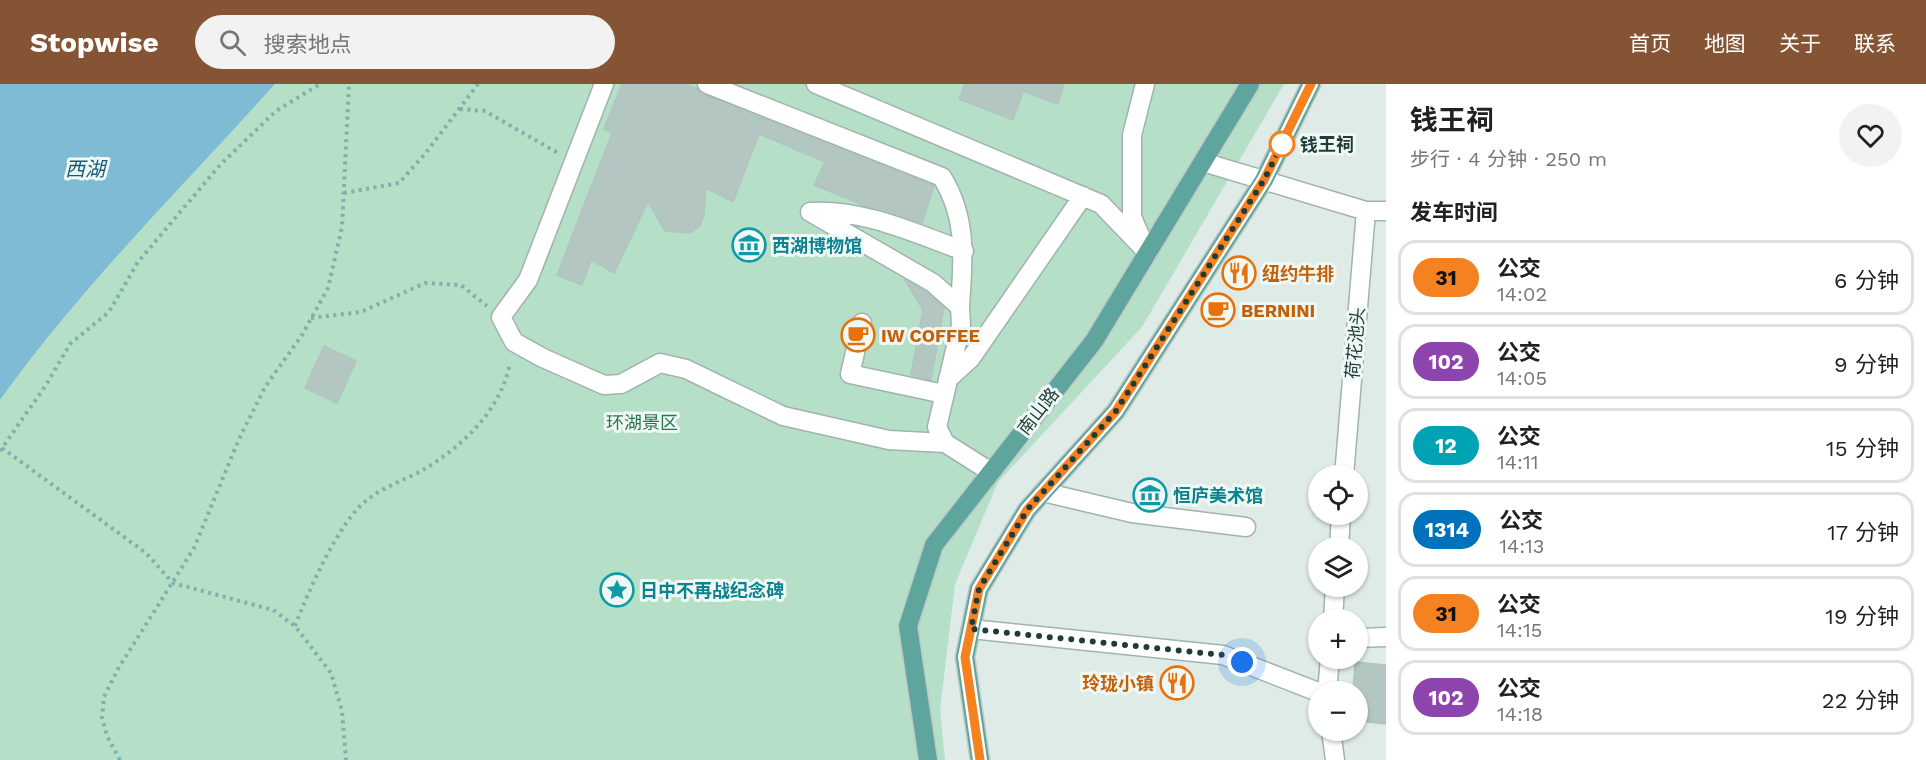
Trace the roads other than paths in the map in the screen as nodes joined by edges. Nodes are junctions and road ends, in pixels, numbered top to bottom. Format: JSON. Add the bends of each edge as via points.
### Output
{"nodes":[{"id":1,"x":604,"y":84,"type":"edge"},
{"id":2,"x":707,"y":84,"type":"edge"},
{"id":3,"x":816,"y":84,"type":"edge"},
{"id":4,"x":1145,"y":84,"type":"edge"},
{"id":5,"x":1250,"y":84,"type":"edge"},
{"id":6,"x":1311,"y":84,"type":"edge"},
{"id":7,"x":1203,"y":162,"type":"junction"},
{"id":8,"x":1264,"y":180,"type":"junction"},
{"id":9,"x":1083,"y":196,"type":"junction"},
{"id":10,"x":1366,"y":211,"type":"junction"},
{"id":11,"x":1386,"y":211,"type":"edge"},
{"id":12,"x":964,"y":251,"type":"junction"},
{"id":13,"x":1148,"y":253,"type":"junction"},
{"id":14,"x":960,"y":307,"type":"junction"},
{"id":15,"x":862,"y":323,"type":"dead end"},
{"id":16,"x":946,"y":387,"type":"junction"},
{"id":17,"x":945,"y":443,"type":"junction"},
{"id":18,"x":1345,"y":465,"type":"edge"},
{"id":19,"x":991,"y":472,"type":"junction"},
{"id":20,"x":1044,"y":492,"type":"junction"},
{"id":21,"x":1246,"y":527,"type":"dead end"},
{"id":22,"x":971,"y":629,"type":"junction"},
{"id":23,"x":1386,"y":637,"type":"edge"},
{"id":24,"x":1368,"y":638,"type":"edge"},
{"id":25,"x":1308,"y":688,"type":"edge"},
{"id":26,"x":1332,"y":741,"type":"edge"},
{"id":27,"x":928,"y":760,"type":"edge"},
{"id":28,"x":980,"y":760,"type":"edge"},
{"id":29,"x":1335,"y":760,"type":"edge"}],
"edges":[{"from":1,"to":17,"type":"lane","via":[[528,280],[501,317],[514,342],[604,385],[621,384],[660,363],[686,369],[783,416],[889,440]]},
{"from":2,"to":12,"type":"lane","via":[[942,177],[959,217]]},
{"from":3,"to":9,"type":"lane"},
{"from":4,"to":13,"type":"lane","via":[[1132,135],[1132,217]]},
{"from":5,"to":7,"type":"main road","name":"南山路"},
{"from":6,"to":8,"type":"main road"},
{"from":7,"to":8,"type":"lane"},
{"from":7,"to":13,"type":"main road","name":"南山路"},
{"from":8,"to":10,"type":"lane"},
{"from":8,"to":20,"type":"main road","via":[[1116,411]]},
{"from":9,"to":13,"type":"lane","via":[[1101,204]]},
{"from":9,"to":16,"type":"lane","via":[[971,358]]},
{"from":10,"to":11,"type":"lane"},
{"from":10,"to":18,"type":"lane","name":"荷花池头"},
{"from":12,"to":14,"type":"lane"},
{"from":12,"to":14,"type":"lane","via":[[872,219],[836,211],[810,212],[933,283]]},
{"from":13,"to":19,"type":"main road","name":"南山路","via":[[1094,341]]},
{"from":14,"to":16,"type":"lane","via":[[961,326]]},
{"from":15,"to":16,"type":"lane","via":[[850,374]]},
{"from":16,"to":17,"type":"lane","via":[[937,427]]},
{"from":17,"to":19,"type":"lane"},
{"from":19,"to":27,"type":"main road","name":"南山路","via":[[934,545],[908,626]]},
{"from":20,"to":21,"type":"lane","via":[[1132,513]]},
{"from":20,"to":22,"type":"main road","via":[[1027,510],[979,589]]},
{"from":22,"to":25,"type":"lane","via":[[1223,655]]},
{"from":22,"to":28,"type":"main road","via":[[965,657]]},
{"from":23,"to":24,"type":"lane"},
{"from":26,"to":29,"type":"lane"}]}
